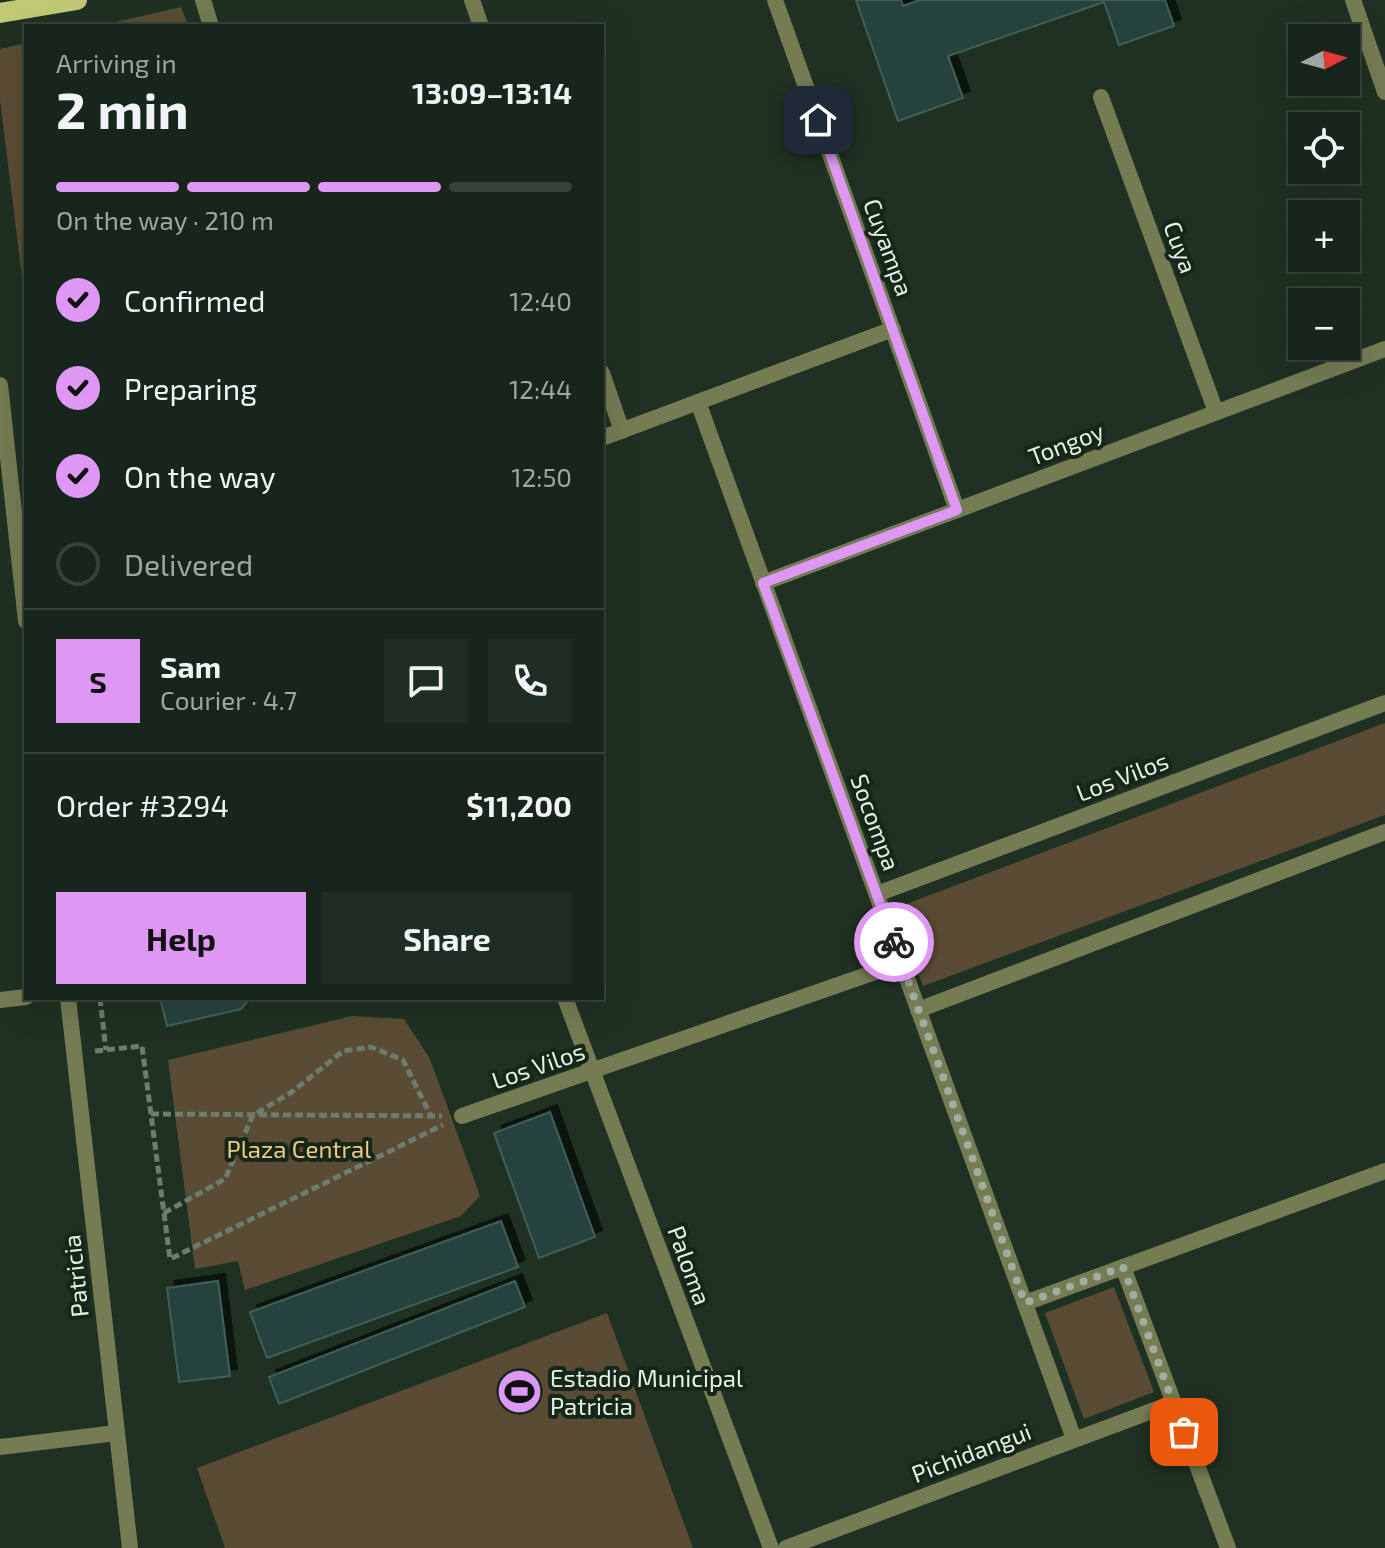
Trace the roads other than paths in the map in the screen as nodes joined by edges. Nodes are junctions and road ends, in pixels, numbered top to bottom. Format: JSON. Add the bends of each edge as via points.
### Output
{"nodes":[{"id":1,"x":77,"y":0,"type":"edge"},
{"id":2,"x":203,"y":0,"type":"edge"},
{"id":3,"x":472,"y":0,"type":"edge"},
{"id":4,"x":775,"y":0,"type":"edge"},
{"id":5,"x":1353,"y":0,"type":"edge"},
{"id":6,"x":0,"y":13,"type":"edge"},
{"id":7,"x":210,"y":24,"type":"edge"},
{"id":8,"x":480,"y":24,"type":"edge"},
{"id":9,"x":1385,"y":92,"type":"edge"},
{"id":10,"x":1101,"y":97,"type":"dead end"},
{"id":11,"x":893,"y":329,"type":"junction"},
{"id":12,"x":1385,"y":349,"type":"edge"},
{"id":13,"x":604,"y":379,"type":"edge"},
{"id":14,"x":0,"y":385,"type":"edge"},
{"id":15,"x":698,"y":402,"type":"junction"},
{"id":16,"x":1216,"y":412,"type":"junction"},
{"id":17,"x":622,"y":431,"type":"junction"},
{"id":18,"x":604,"y":437,"type":"edge"},
{"id":19,"x":5,"y":477,"type":"edge"},
{"id":20,"x":957,"y":510,"type":"junction"},
{"id":21,"x":22,"y":555,"type":"edge"},
{"id":22,"x":763,"y":583,"type":"junction"},
{"id":23,"x":24,"y":588,"type":"edge"},
{"id":24,"x":1385,"y":703,"type":"edge"},
{"id":25,"x":1385,"y":832,"type":"edge"},
{"id":26,"x":877,"y":894,"type":"junction"},
{"id":27,"x":901,"y":963,"type":"junction"},
{"id":28,"x":24,"y":997,"type":"edge"},
{"id":29,"x":0,"y":1000,"type":"edge"},
{"id":30,"x":68,"y":1000,"type":"edge"},
{"id":31,"x":566,"y":1000,"type":"edge"},
{"id":32,"x":918,"y":1010,"type":"junction"},
{"id":33,"x":593,"y":1072,"type":"junction"},
{"id":34,"x":462,"y":1116,"type":"road end"},
{"id":35,"x":1385,"y":1171,"type":"edge"},
{"id":36,"x":1123,"y":1267,"type":"junction"},
{"id":37,"x":1025,"y":1303,"type":"junction"},
{"id":38,"x":1173,"y":1403,"type":"junction"},
{"id":39,"x":116,"y":1433,"type":"junction"},
{"id":40,"x":1074,"y":1439,"type":"junction"},
{"id":41,"x":0,"y":1447,"type":"edge"},
{"id":42,"x":130,"y":1548,"type":"edge"},
{"id":43,"x":771,"y":1548,"type":"edge"},
{"id":44,"x":786,"y":1548,"type":"edge"},
{"id":45,"x":1228,"y":1548,"type":"edge"}],
"edges":[{"from":1,"to":6,"type":"main road"},
{"from":2,"to":7,"type":"street"},
{"from":3,"to":8,"type":"street"},
{"from":4,"to":11,"type":"street","name":"Cuyampa"},
{"from":5,"to":9,"type":"street"},
{"from":10,"to":16,"type":"street","name":"Cuya"},
{"from":11,"to":15,"type":"street"},
{"from":11,"to":20,"type":"street","name":"Cuyampa"},
{"from":12,"to":16,"type":"street","name":"Tongoy"},
{"from":13,"to":17,"type":"street"},
{"from":14,"to":19,"type":"street"},
{"from":15,"to":17,"type":"street"},
{"from":15,"to":22,"type":"street","name":"Socompa"},
{"from":16,"to":20,"type":"street","name":"Tongoy"},
{"from":17,"to":18,"type":"street"},
{"from":19,"to":21,"type":"street"},
{"from":20,"to":22,"type":"street","name":"Tongoy"},
{"from":21,"to":23,"type":"street"},
{"from":22,"to":26,"type":"street","name":"Socompa"},
{"from":24,"to":26,"type":"street","name":"Los Vilos"},
{"from":25,"to":32,"type":"street"},
{"from":26,"to":27,"type":"street","name":"Socompa"},
{"from":27,"to":32,"type":"street","name":"Socompa"},
{"from":27,"to":33,"type":"street","name":"Los Vilos"},
{"from":28,"to":29,"type":"street"},
{"from":30,"to":39,"type":"street","name":"Patricia"},
{"from":31,"to":33,"type":"street","name":"Paloma"},
{"from":32,"to":37,"type":"street","name":"Socompa"},
{"from":33,"to":34,"type":"street","name":"Los Vilos"},
{"from":33,"to":43,"type":"street","name":"Paloma"},
{"from":35,"to":36,"type":"street"},
{"from":36,"to":37,"type":"street"},
{"from":36,"to":38,"type":"street"},
{"from":37,"to":40,"type":"street","name":"Socompa"},
{"from":38,"to":40,"type":"street","name":"Pichidangui"},
{"from":38,"to":45,"type":"street"},
{"from":39,"to":41,"type":"street"},
{"from":39,"to":42,"type":"street","name":"Patricia"},
{"from":40,"to":44,"type":"street","name":"Pichidangui"}]}
